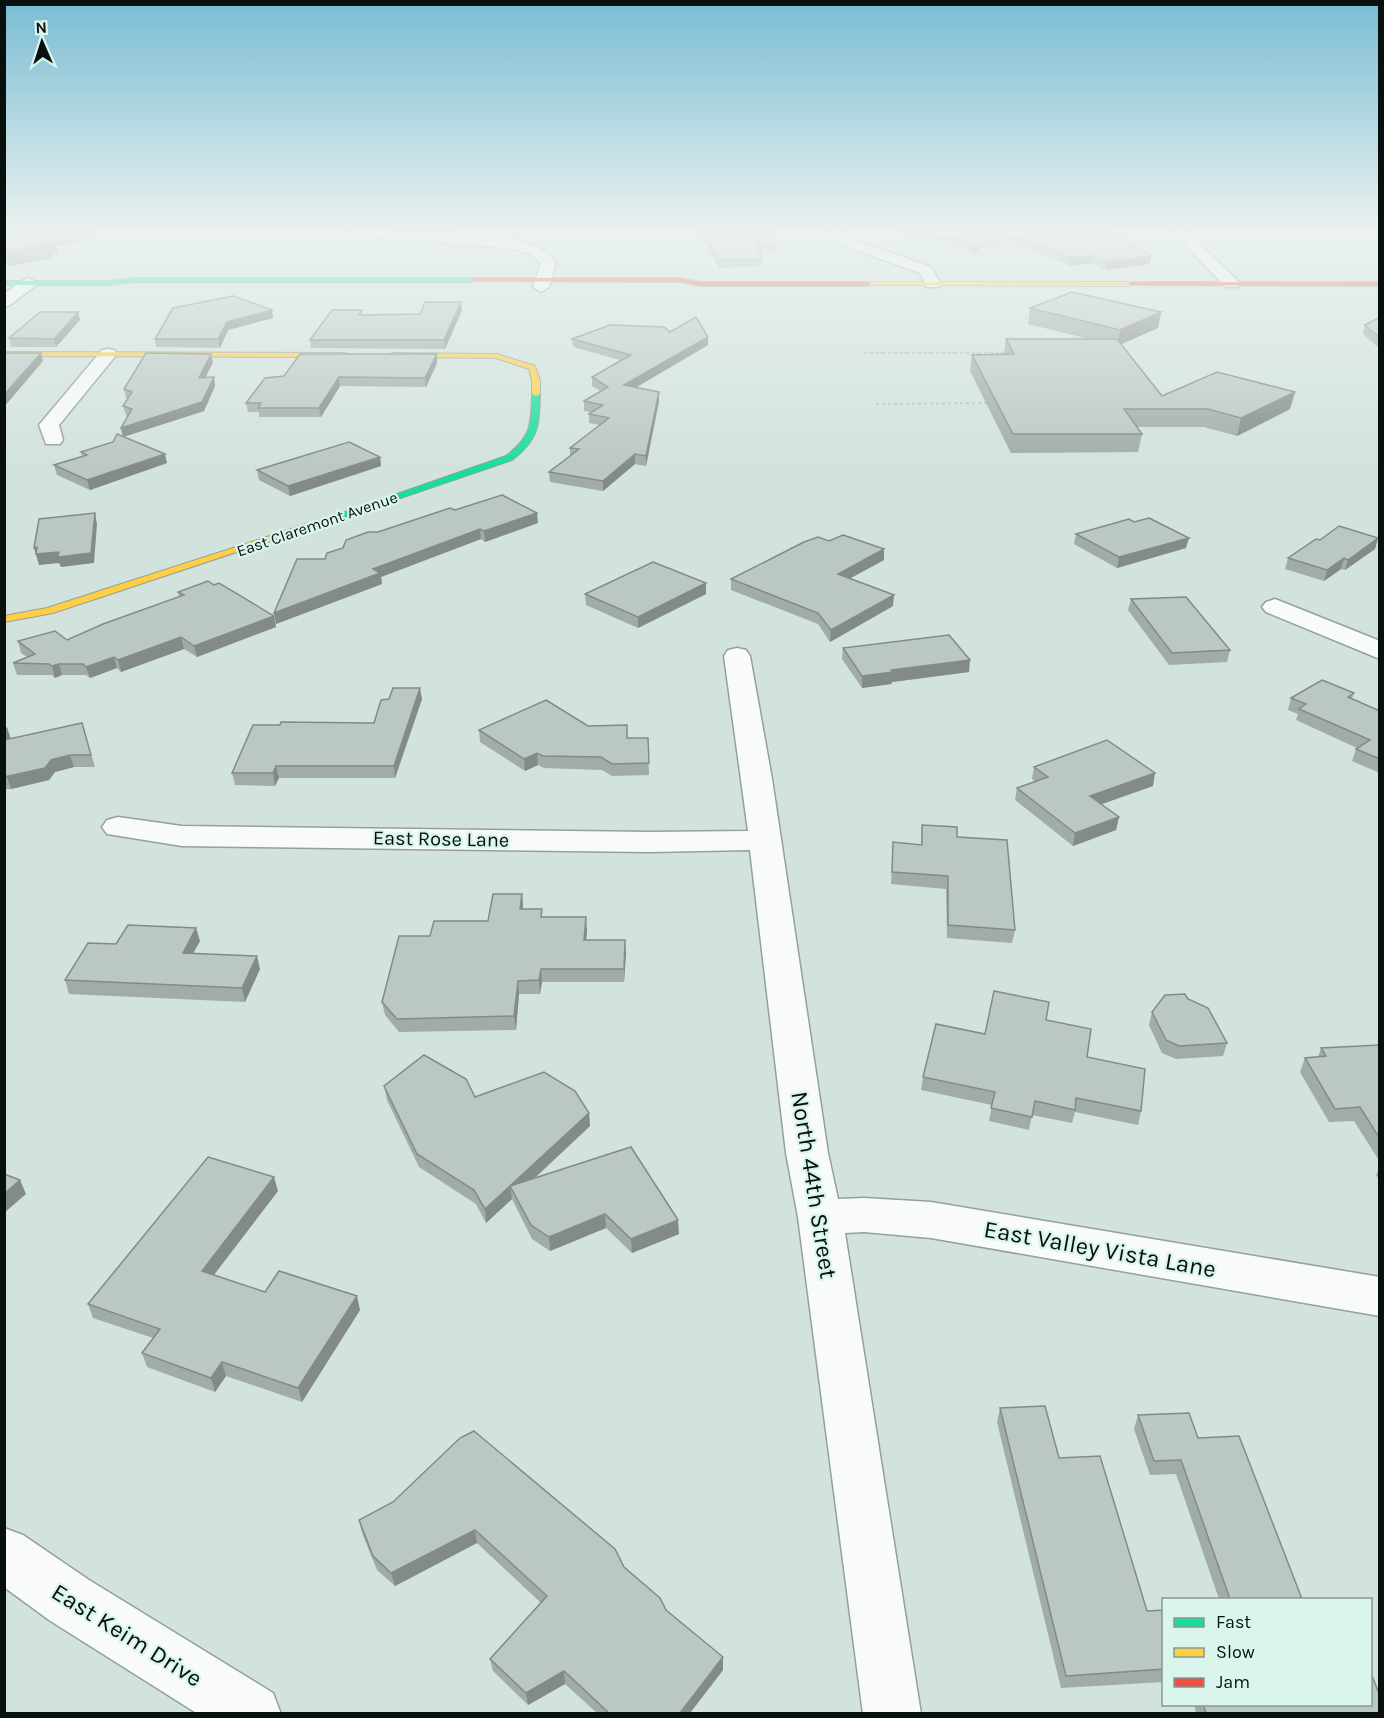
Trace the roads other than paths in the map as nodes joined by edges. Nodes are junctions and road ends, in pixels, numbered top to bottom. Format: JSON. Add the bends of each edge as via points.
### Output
{"nodes":[{"id":1,"x":4,"y":309,"type":"edge"},
{"id":2,"x":4,"y":316,"type":"edge"},
{"id":3,"x":4,"y":354,"type":"edge"},
{"id":4,"x":108,"y":354,"type":"junction"},
{"id":5,"x":354,"y":355,"type":"edge"},
{"id":6,"x":378,"y":355,"type":"edge"},
{"id":7,"x":53,"y":440,"type":"dead end"},
{"id":8,"x":1275,"y":607,"type":"dead end"},
{"id":9,"x":4,"y":619,"type":"edge"},
{"id":10,"x":1380,"y":651,"type":"edge"},
{"id":11,"x":737,"y":656,"type":"dead end"},
{"id":12,"x":118,"y":826,"type":"dead end"},
{"id":13,"x":765,"y":840,"type":"junction"},
{"id":14,"x":820,"y":1217,"type":"junction"},
{"id":15,"x":1380,"y":1297,"type":"edge"},
{"id":16,"x":4,"y":1554,"type":"edge"},
{"id":17,"x":252,"y":1713,"type":"edge"},
{"id":18,"x":892,"y":1713,"type":"edge"}],
"edges":[{"from":1,"to":2,"type":"street","via":[[10,312]]},
{"from":3,"to":4,"type":"main road"},
{"from":4,"to":5,"type":"main road"},
{"from":4,"to":7,"type":"street","via":[[49,425]]},
{"from":6,"to":9,"type":"main road","name":"East Claremont Avenue","via":[[481,355],[532,368],[536,380],[535,430],[527,445],[509,458],[466,474],[197,564],[49,611]]},
{"from":8,"to":10,"type":"street"},
{"from":11,"to":13,"type":"street","name":"North 44th Street"},
{"from":12,"to":13,"type":"street","name":"East Rose Lane","via":[[182,836]]},
{"from":13,"to":14,"type":"street","name":"North 44th Street","via":[[807,1153]]},
{"from":14,"to":15,"type":"street","name":"East Valley Vista Lane","via":[[864,1215],[931,1220]]},
{"from":14,"to":18,"type":"street","name":"North 44th Street"},
{"from":16,"to":17,"type":"street","name":"East Keim Drive","via":[[69,1600]]}]}
